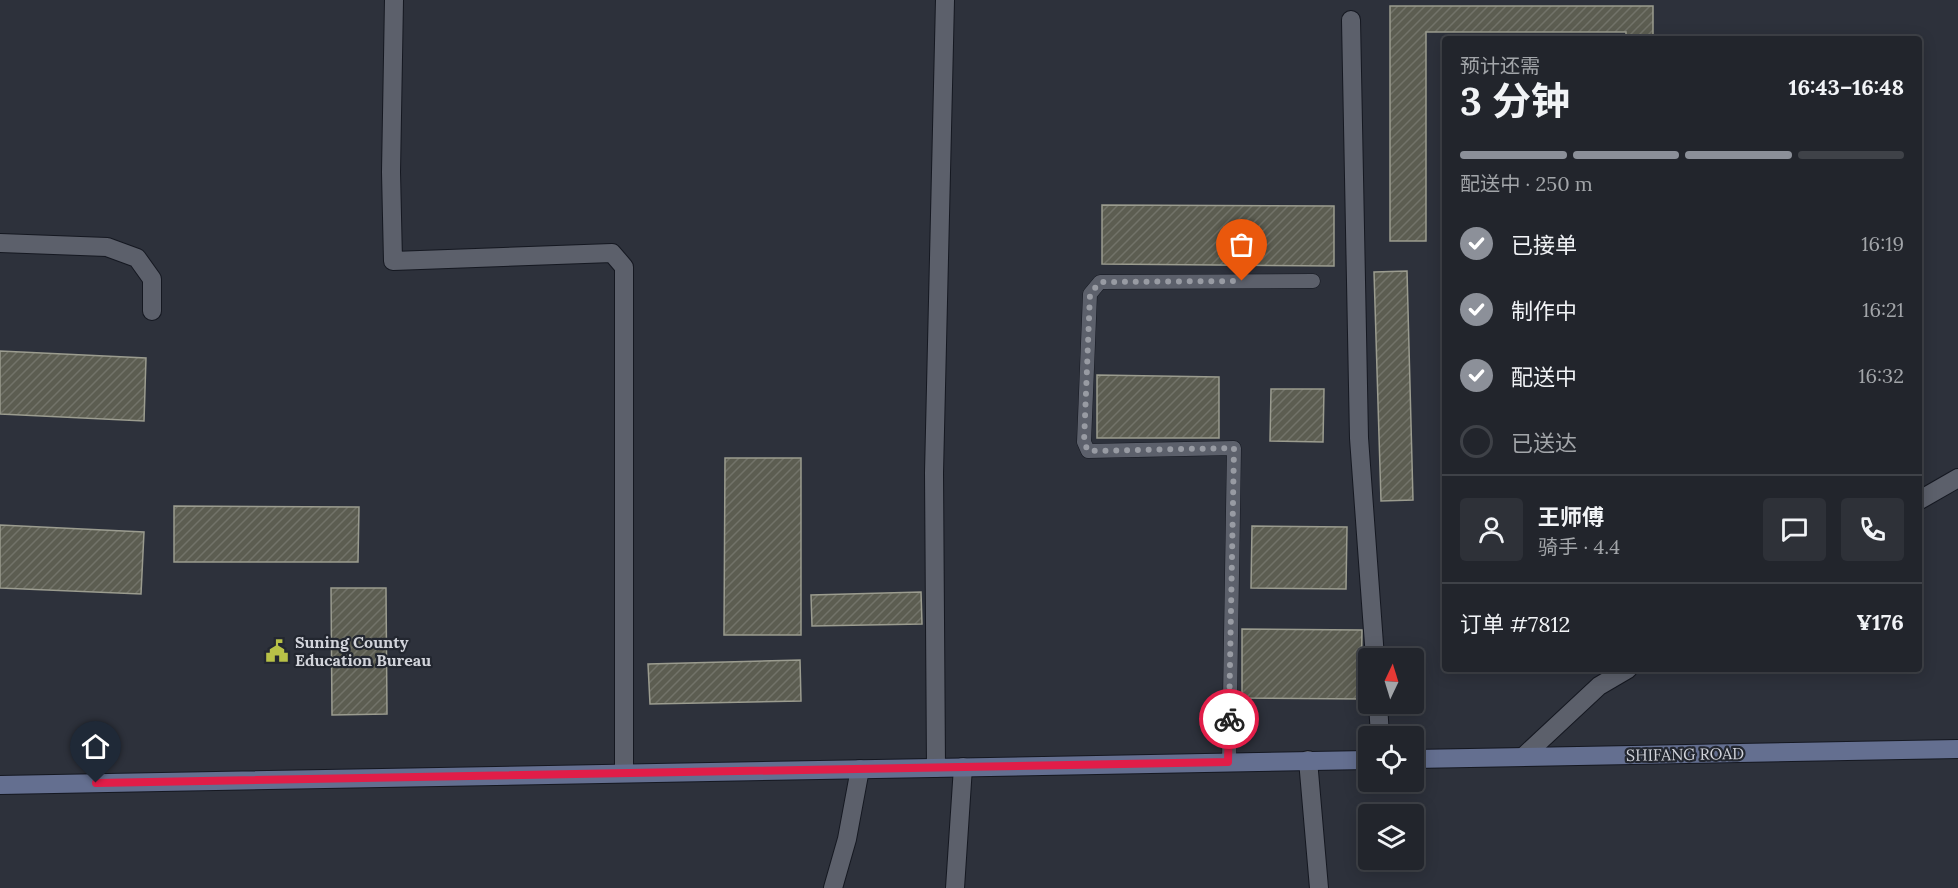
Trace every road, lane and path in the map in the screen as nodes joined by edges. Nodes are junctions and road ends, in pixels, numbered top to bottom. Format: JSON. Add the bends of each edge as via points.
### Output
{"nodes":[{"id":1,"x":394,"y":0,"type":"edge"},
{"id":2,"x":945,"y":0,"type":"edge"},
{"id":3,"x":1351,"y":20,"type":"dead end"},
{"id":4,"x":0,"y":243,"type":"edge"},
{"id":5,"x":1313,"y":281,"type":"dead end"},
{"id":6,"x":152,"y":311,"type":"dead end"},
{"id":7,"x":1958,"y":478,"type":"edge"},
{"id":8,"x":1922,"y":499,"type":"edge"},
{"id":9,"x":1374,"y":648,"type":"edge"},
{"id":10,"x":1623,"y":672,"type":"edge"},
{"id":11,"x":1958,"y":748,"type":"edge"},
{"id":12,"x":1524,"y":756,"type":"junction"},
{"id":13,"x":1424,"y":759,"type":"edge"},
{"id":14,"x":1308,"y":760,"type":"junction"},
{"id":15,"x":1358,"y":760,"type":"edge"},
{"id":16,"x":1228,"y":762,"type":"junction"},
{"id":17,"x":963,"y":767,"type":"junction"},
{"id":18,"x":936,"y":768,"type":"junction"},
{"id":19,"x":860,"y":769,"type":"junction"},
{"id":20,"x":624,"y":773,"type":"junction"},
{"id":21,"x":0,"y":785,"type":"edge"},
{"id":22,"x":833,"y":888,"type":"edge"},
{"id":23,"x":955,"y":888,"type":"edge"},
{"id":24,"x":1319,"y":888,"type":"edge"}],
"edges":[{"from":1,"to":20,"type":"street","via":[[393,261],[612,253],[624,267]]},
{"from":2,"to":18,"type":"street","via":[[934,473]]},
{"from":3,"to":9,"type":"street","via":[[1359,438]]},
{"from":4,"to":6,"type":"street","via":[[107,247],[137,258],[152,279]]},
{"from":5,"to":16,"type":"lane","via":[[1100,282],[1090,294],[1084,442],[1088,451],[1234,448]]},
{"from":7,"to":8,"type":"street"},
{"from":10,"to":12,"type":"street","via":[[1599,686]]},
{"from":11,"to":12,"type":"street","name":"SHIFANG ROAD"},
{"from":12,"to":13,"type":"street","name":"SHIFANG ROAD"},
{"from":14,"to":15,"type":"street"},
{"from":14,"to":16,"type":"street"},
{"from":14,"to":24,"type":"street"},
{"from":16,"to":17,"type":"street"},
{"from":17,"to":18,"type":"street"},
{"from":17,"to":23,"type":"street"},
{"from":18,"to":19,"type":"street"},
{"from":19,"to":20,"type":"street"},
{"from":19,"to":22,"type":"street","via":[[848,839]]},
{"from":20,"to":21,"type":"street"}]}
